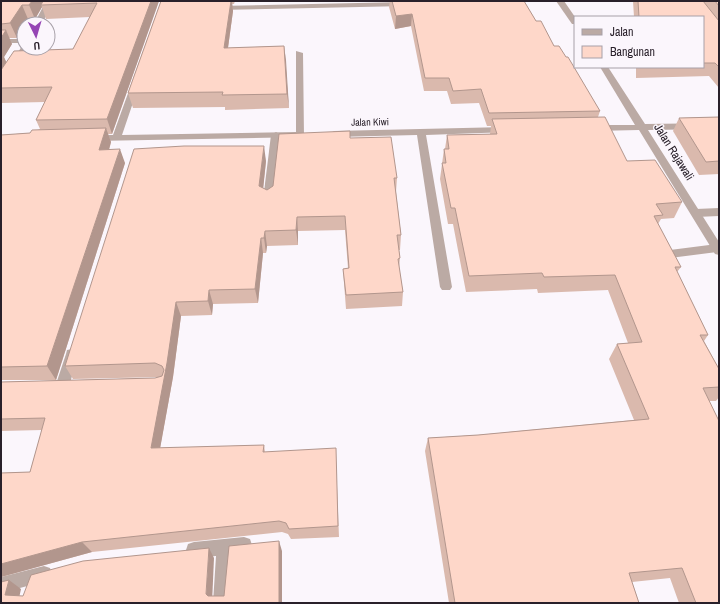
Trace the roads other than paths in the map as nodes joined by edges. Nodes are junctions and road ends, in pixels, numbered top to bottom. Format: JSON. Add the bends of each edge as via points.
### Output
{"nodes":[{"id":1,"x":50,"y":1,"type":"edge"},
{"id":2,"x":560,"y":1,"type":"edge"},
{"id":3,"x":410,"y":4,"type":"edge"},
{"id":4,"x":216,"y":8,"type":"edge"},
{"id":5,"x":42,"y":16,"type":"edge"},
{"id":6,"x":574,"y":21,"type":"edge"},
{"id":7,"x":1,"y":41,"type":"edge"},
{"id":8,"x":16,"y":41,"type":"edge"},
{"id":9,"x":299,"y":53,"type":"dead end"},
{"id":10,"x":20,"y":56,"type":"edge"},
{"id":11,"x":605,"y":68,"type":"edge"},
{"id":12,"x":138,"y":76,"type":"edge"},
{"id":13,"x":1,"y":87,"type":"edge"},
{"id":14,"x":719,"y":126,"type":"edge"},
{"id":15,"x":643,"y":127,"type":"junction"},
{"id":16,"x":588,"y":128,"type":"edge"},
{"id":17,"x":516,"y":130,"type":"edge"},
{"id":18,"x":421,"y":132,"type":"junction"},
{"id":19,"x":325,"y":134,"type":"edge"},
{"id":20,"x":276,"y":135,"type":"junction"},
{"id":21,"x":117,"y":137,"type":"junction"},
{"id":22,"x":140,"y":137,"type":"junction"},
{"id":23,"x":86,"y":138,"type":"edge"},
{"id":24,"x":136,"y":152,"type":"edge"},
{"id":25,"x":268,"y":200,"type":"edge"},
{"id":26,"x":719,"y":212,"type":"edge"},
{"id":27,"x":696,"y":213,"type":"junction"},
{"id":28,"x":718,"y":250,"type":"edge"},
{"id":29,"x":670,"y":254,"type":"edge"},
{"id":30,"x":446,"y":287,"type":"dead end"},
{"id":31,"x":76,"y":341,"type":"edge"},
{"id":32,"x":77,"y":386,"type":"edge"},
{"id":33,"x":46,"y":387,"type":"edge"},
{"id":34,"x":62,"y":387,"type":"junction"},
{"id":35,"x":260,"y":543,"type":"edge"},
{"id":36,"x":225,"y":547,"type":"junction"},
{"id":37,"x":178,"y":552,"type":"edge"},
{"id":38,"x":55,"y":570,"type":"edge"},
{"id":39,"x":34,"y":576,"type":"junction"},
{"id":40,"x":1,"y":585,"type":"edge"},
{"id":41,"x":29,"y":596,"type":"edge"},
{"id":42,"x":221,"y":603,"type":"edge"}],
"edges":[{"from":1,"to":5,"type":"street"},
{"from":2,"to":6,"type":"street"},
{"from":3,"to":4,"type":"street"},
{"from":7,"to":8,"type":"street"},
{"from":9,"to":20,"type":"street","via":[[305,134]]},
{"from":10,"to":13,"type":"street"},
{"from":11,"to":15,"type":"street","name":"Jalan Rajawali"},
{"from":12,"to":21,"type":"street"},
{"from":14,"to":15,"type":"street"},
{"from":15,"to":16,"type":"street"},
{"from":15,"to":27,"type":"street","name":"Jalan Rajawali"},
{"from":17,"to":18,"type":"street","name":"Jalan Kiwi"},
{"from":18,"to":19,"type":"street","name":"Jalan Kiwi"},
{"from":18,"to":30,"type":"street"},
{"from":20,"to":22,"type":"street"},
{"from":20,"to":25,"type":"street"},
{"from":21,"to":22,"type":"street"},
{"from":21,"to":23,"type":"street"},
{"from":22,"to":24,"type":"street"},
{"from":26,"to":27,"type":"street"},
{"from":27,"to":28,"type":"street","name":"Jalan Rajawali"},
{"from":28,"to":29,"type":"street"},
{"from":31,"to":34,"type":"street"},
{"from":32,"to":34,"type":"street"},
{"from":33,"to":34,"type":"street"},
{"from":35,"to":36,"type":"street"},
{"from":36,"to":37,"type":"street"},
{"from":36,"to":42,"type":"street"},
{"from":38,"to":39,"type":"street"},
{"from":39,"to":40,"type":"street"},
{"from":39,"to":41,"type":"street"}]}
